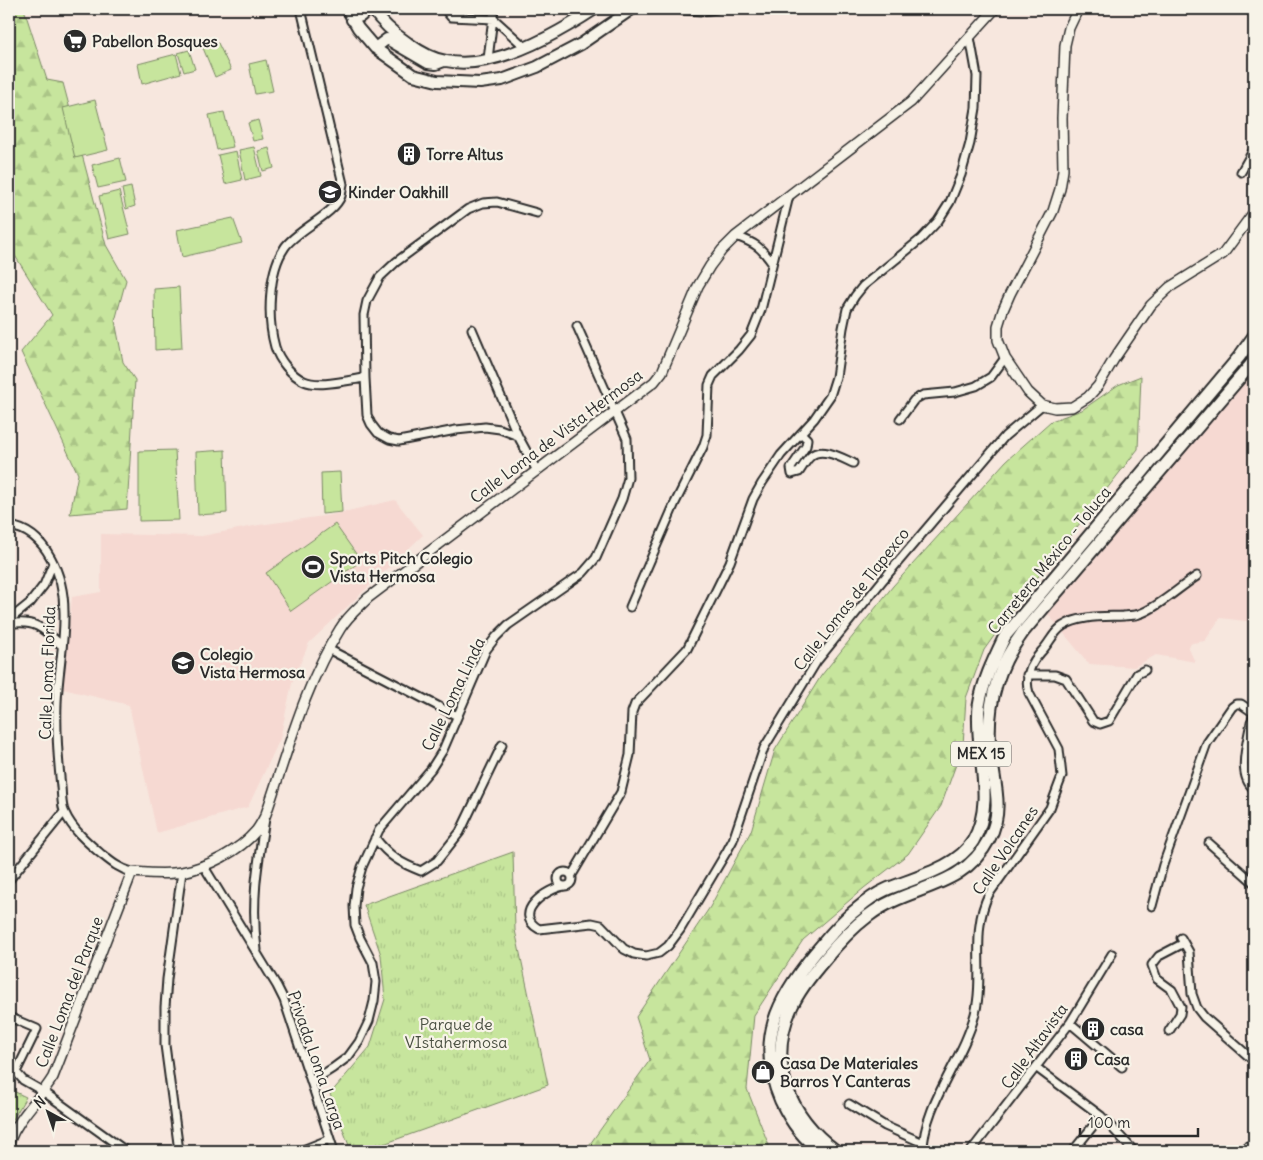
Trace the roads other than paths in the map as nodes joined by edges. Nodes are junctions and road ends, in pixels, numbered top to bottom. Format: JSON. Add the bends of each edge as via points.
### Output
{"nodes":[{"id":1,"x":301,"y":9,"type":"edge"},
{"id":2,"x":347,"y":9,"type":"edge"},
{"id":3,"x":370,"y":9,"type":"edge"},
{"id":4,"x":448,"y":9,"type":"edge"},
{"id":5,"x":494,"y":9,"type":"edge"},
{"id":6,"x":595,"y":9,"type":"edge"},
{"id":7,"x":632,"y":9,"type":"edge"},
{"id":8,"x":671,"y":9,"type":"edge"},
{"id":9,"x":716,"y":9,"type":"edge"},
{"id":10,"x":994,"y":9,"type":"edge"},
{"id":11,"x":1078,"y":9,"type":"edge"},
{"id":12,"x":494,"y":19,"type":"junction"},
{"id":13,"x":352,"y":20,"type":"junction"},
{"id":14,"x":970,"y":38,"type":"junction"},
{"id":15,"x":375,"y":48,"type":"junction"},
{"id":16,"x":526,"y":48,"type":"junction"},
{"id":17,"x":488,"y":59,"type":"junction"},
{"id":18,"x":444,"y":61,"type":"junction"},
{"id":19,"x":1254,"y":149,"type":"edge"},
{"id":20,"x":1241,"y":172,"type":"dead end"},
{"id":21,"x":789,"y":196,"type":"junction"},
{"id":22,"x":1254,"y":212,"type":"edge"},
{"id":23,"x":538,"y":213,"type":"dead end"},
{"id":24,"x":736,"y":236,"type":"junction"},
{"id":25,"x":772,"y":263,"type":"junction"},
{"id":26,"x":577,"y":326,"type":"dead end"},
{"id":27,"x":472,"y":328,"type":"dead end"},
{"id":28,"x":1254,"y":336,"type":"edge"},
{"id":29,"x":1005,"y":358,"type":"junction"},
{"id":30,"x":1254,"y":360,"type":"edge"},
{"id":31,"x":365,"y":378,"type":"junction"},
{"id":32,"x":1042,"y":405,"type":"junction"},
{"id":33,"x":615,"y":411,"type":"junction"},
{"id":34,"x":900,"y":419,"type":"dead end"},
{"id":35,"x":801,"y":433,"type":"junction"},
{"id":36,"x":518,"y":436,"type":"junction"},
{"id":37,"x":853,"y":462,"type":"dead end"},
{"id":38,"x":536,"y":469,"type":"junction"},
{"id":39,"x":9,"y":526,"type":"edge"},
{"id":40,"x":52,"y":563,"type":"junction"},
{"id":41,"x":1197,"y":576,"type":"dead end"},
{"id":42,"x":630,"y":607,"type":"dead end"},
{"id":43,"x":9,"y":620,"type":"edge"},
{"id":44,"x":9,"y":624,"type":"edge"},
{"id":45,"x":62,"y":646,"type":"junction"},
{"id":46,"x":328,"y":649,"type":"junction"},
{"id":47,"x":1145,"y":670,"type":"dead end"},
{"id":48,"x":1027,"y":675,"type":"junction"},
{"id":49,"x":1254,"y":715,"type":"edge"},
{"id":50,"x":457,"y":716,"type":"junction"},
{"id":51,"x":502,"y":745,"type":"dead end"},
{"id":52,"x":1254,"y":788,"type":"edge"},
{"id":53,"x":64,"y":812,"type":"junction"},
{"id":54,"x":266,"y":814,"type":"junction"},
{"id":55,"x":375,"y":838,"type":"junction"},
{"id":56,"x":1209,"y":843,"type":"dead end"},
{"id":57,"x":203,"y":865,"type":"junction"},
{"id":58,"x":132,"y":872,"type":"junction"},
{"id":59,"x":182,"y":872,"type":"junction"},
{"id":60,"x":572,"y":875,"type":"junction"},
{"id":61,"x":9,"y":880,"type":"edge"},
{"id":62,"x":1254,"y":883,"type":"edge"},
{"id":63,"x":565,"y":886,"type":"junction"},
{"id":64,"x":1152,"y":906,"type":"dead end"},
{"id":65,"x":257,"y":953,"type":"junction"},
{"id":66,"x":1112,"y":954,"type":"dead end"},
{"id":67,"x":9,"y":1017,"type":"edge"},
{"id":68,"x":1070,"y":1023,"type":"junction"},
{"id":69,"x":1169,"y":1031,"type":"dead end"},
{"id":70,"x":1254,"y":1061,"type":"edge"},
{"id":71,"x":1122,"y":1067,"type":"dead end"},
{"id":72,"x":1037,"y":1068,"type":"junction"},
{"id":73,"x":311,"y":1082,"type":"junction"},
{"id":74,"x":44,"y":1092,"type":"junction"},
{"id":75,"x":849,"y":1104,"type":"dead end"},
{"id":76,"x":1101,"y":1116,"type":"junction"},
{"id":77,"x":330,"y":1139,"type":"junction"},
{"id":78,"x":9,"y":1142,"type":"edge"},
{"id":79,"x":923,"y":1147,"type":"edge"},
{"id":80,"x":126,"y":1151,"type":"edge"},
{"id":81,"x":179,"y":1151,"type":"edge"},
{"id":82,"x":300,"y":1151,"type":"edge"},
{"id":83,"x":334,"y":1151,"type":"edge"},
{"id":84,"x":821,"y":1151,"type":"edge"},
{"id":85,"x":836,"y":1151,"type":"edge"},
{"id":86,"x":972,"y":1151,"type":"edge"},
{"id":87,"x":1073,"y":1151,"type":"edge"},
{"id":88,"x":1134,"y":1151,"type":"edge"}],
"edges":[{"from":1,"to":31,"type":"street","via":[[343,184],[341,197],[334,206],[286,245],[277,260],[270,313],[275,347],[282,362],[304,381],[317,384]]},
{"from":2,"to":13,"type":"main road"},
{"from":3,"to":13,"type":"main road"},
{"from":3,"to":18,"type":"main road","via":[[391,32]]},
{"from":4,"to":12,"type":"street","via":[[448,15],[454,18]]},
{"from":5,"to":12,"type":"street"},
{"from":6,"to":16,"type":"main road"},
{"from":7,"to":15,"type":"main road","via":[[581,44],[537,67],[502,80],[480,83],[437,81],[412,74]]},
{"from":8,"to":9,"type":"street"},
{"from":10,"to":14,"type":"street","name":"Calle Loma de Vista Hermosa"},
{"from":11,"to":29,"type":"street","via":[[1065,45],[1060,189],[1053,211],[1002,310],[998,340]]},
{"from":12,"to":16,"type":"street"},
{"from":12,"to":17,"type":"street"},
{"from":13,"to":15,"type":"main road"},
{"from":14,"to":21,"type":"street","name":"Calle Loma de Vista Hermosa","via":[[911,102]]},
{"from":14,"to":35,"type":"street","via":[[977,76],[976,108],[970,143],[950,202],[921,239],[855,296],[847,309],[830,396]]},
{"from":15,"to":18,"type":"main road","via":[[387,40],[432,64]]},
{"from":16,"to":17,"type":"main road"},
{"from":17,"to":18,"type":"main road","via":[[458,63]]},
{"from":19,"to":20,"type":"street"},
{"from":21,"to":24,"type":"street","name":"Calle Loma de Vista Hermosa"},
{"from":21,"to":25,"type":"street"},
{"from":22,"to":32,"type":"street","via":[[1223,254],[1170,287],[1151,305],[1088,397],[1072,406],[1055,408]]},
{"from":23,"to":31,"type":"street","via":[[498,202],[483,202],[468,208],[380,277],[367,301],[364,315]]},
{"from":24,"to":25,"type":"street","via":[[753,242]]},
{"from":24,"to":33,"type":"street","name":"Calle Loma de Vista Hermosa","via":[[722,250],[698,286],[662,372],[654,382]]},
{"from":25,"to":42,"type":"street","via":[[761,310],[751,335],[713,376],[709,385],[709,419],[703,447],[675,502]]},
{"from":26,"to":33,"type":"street","name":"Calle Loma Linda"},
{"from":27,"to":36,"type":"street"},
{"from":28,"to":84,"type":"main road","name":"Carretera México - Toluca","number":"MEX 15","via":[[1005,636],[986,674],[979,707],[984,800],[980,824],[972,842],[944,866],[883,891],[856,909],[794,978],[779,1004],[770,1041],[776,1090],[798,1129]]},
{"from":29,"to":32,"type":"street","via":[[1028,392]]},
{"from":29,"to":34,"type":"street","via":[[991,377],[976,386],[955,392],[923,394],[914,400]]},
{"from":30,"to":85,"type":"main road","name":"Carretera México - Toluca","number":"MEX 15","via":[[1023,632],[1005,659],[994,689],[990,725],[990,751],[998,807],[991,836],[977,858],[959,873],[894,900],[868,915],[834,948],[798,995],[783,1035],[781,1065],[784,1080],[801,1118]]},
{"from":31,"to":36,"type":"street","via":[[367,415],[378,433],[389,440],[485,427]]},
{"from":32,"to":63,"type":"street","name":"Calle Lomas de Tlapexco","via":[[1005,436],[817,661],[764,748],[727,852],[668,946],[659,953],[646,956],[624,949],[602,925],[592,923],[539,929],[533,926],[529,919],[532,905],[556,887]]},
{"from":33,"to":38,"type":"street","name":"Calle Loma de Vista Hermosa"},
{"from":33,"to":50,"type":"street","name":"Calle Loma Linda","via":[[627,439],[628,478],[596,558],[583,573],[496,636],[486,650]]},
{"from":35,"to":37,"type":"street","via":[[807,439],[806,446],[791,468],[792,474],[799,472],[817,452]]},
{"from":35,"to":60,"type":"street","via":[[781,455],[753,499],[730,562],[688,649],[635,704],[630,755],[621,792]]},
{"from":36,"to":38,"type":"street"},
{"from":38,"to":46,"type":"street","name":"Calle Loma de Vista Hermosa","via":[[368,598],[340,628]]},
{"from":39,"to":40,"type":"street","name":"Calle Loma Florida","via":[[31,534]]},
{"from":40,"to":43,"type":"street","via":[[44,585],[30,603]]},
{"from":40,"to":45,"type":"street","name":"Calle Loma Florida","via":[[62,590]]},
{"from":41,"to":48,"type":"street","via":[[1139,614],[1079,619],[1065,624],[1055,632]]},
{"from":44,"to":45,"type":"street","via":[[37,625]]},
{"from":45,"to":53,"type":"street","name":"Calle Loma Florida","via":[[57,703]]},
{"from":46,"to":50,"type":"street"},
{"from":46,"to":54,"type":"street","name":"Calle Loma de Vista Hermosa","via":[[309,690]]},
{"from":47,"to":48,"type":"street","via":[[1138,674],[1109,721],[1100,724],[1093,721],[1066,678]]},
{"from":48,"to":79,"type":"street","name":"Calle Volcanes","via":[[1029,693],[1059,749],[1062,776],[1050,808],[983,905],[975,1012],[967,1040],[928,1118]]},
{"from":49,"to":52,"type":"street","via":[[1244,767],[1246,779]]},
{"from":49,"to":64,"type":"street","via":[[1241,704],[1236,704],[1207,743],[1163,865]]},
{"from":50,"to":55,"type":"street","name":"Calle Loma Linda","via":[[431,769]]},
{"from":51,"to":55,"type":"street","via":[[460,832],[436,861],[421,871],[403,864]]},
{"from":53,"to":58,"type":"street","via":[[93,847],[123,870]]},
{"from":53,"to":61,"type":"street"},
{"from":54,"to":57,"type":"street","name":"Calle Loma de Vista Hermosa","via":[[248,839],[231,852]]},
{"from":54,"to":65,"type":"street","name":"Privada Loma Larga","via":[[255,880],[253,922]]},
{"from":55,"to":73,"type":"street","name":"Calle Loma Linda","via":[[362,867],[354,906],[356,925],[373,963],[376,982],[369,1021],[348,1057]]},
{"from":56,"to":62,"type":"street"},
{"from":57,"to":59,"type":"street","name":"Calle Loma de Vista Hermosa"},
{"from":57,"to":65,"type":"street","name":"Privada Loma Larga"},
{"from":58,"to":59,"type":"street","name":"Calle Loma de Vista Hermosa"},
{"from":58,"to":74,"type":"street","name":"Calle Loma del Parque","via":[[60,1062]]},
{"from":59,"to":81,"type":"street","via":[[165,1007],[165,1045]]},
{"from":60,"to":63,"type":"street","via":[[571,883]]},
{"from":60,"to":63,"type":"street","via":[[562,871],[559,875],[560,884]]},
{"from":65,"to":73,"type":"street","name":"Privada Loma Larga","via":[[284,1000]]},
{"from":66,"to":68,"type":"street","name":"Calle Altavista"},
{"from":67,"to":74,"type":"street","via":[[37,1029],[16,1072]]},
{"from":68,"to":71,"type":"street"},
{"from":68,"to":72,"type":"street","name":"Calle Altavista"},
{"from":69,"to":70,"type":"street","via":[[1181,1007],[1172,990],[1157,979],[1152,965],[1159,956],[1183,941],[1189,952],[1192,994],[1197,1008]]},
{"from":72,"to":76,"type":"street"},
{"from":72,"to":86,"type":"street","name":"Calle Altavista"},
{"from":73,"to":77,"type":"street","name":"Privada Loma Larga"},
{"from":74,"to":78,"type":"street","name":"Calle Loma del Parque","via":[[25,1112]]},
{"from":74,"to":80,"type":"street"},
{"from":75,"to":79,"type":"street"},
{"from":76,"to":87,"type":"street"},
{"from":76,"to":88,"type":"street"},
{"from":77,"to":82,"type":"street"},
{"from":77,"to":83,"type":"street","name":"Privada Loma Larga"}]}
